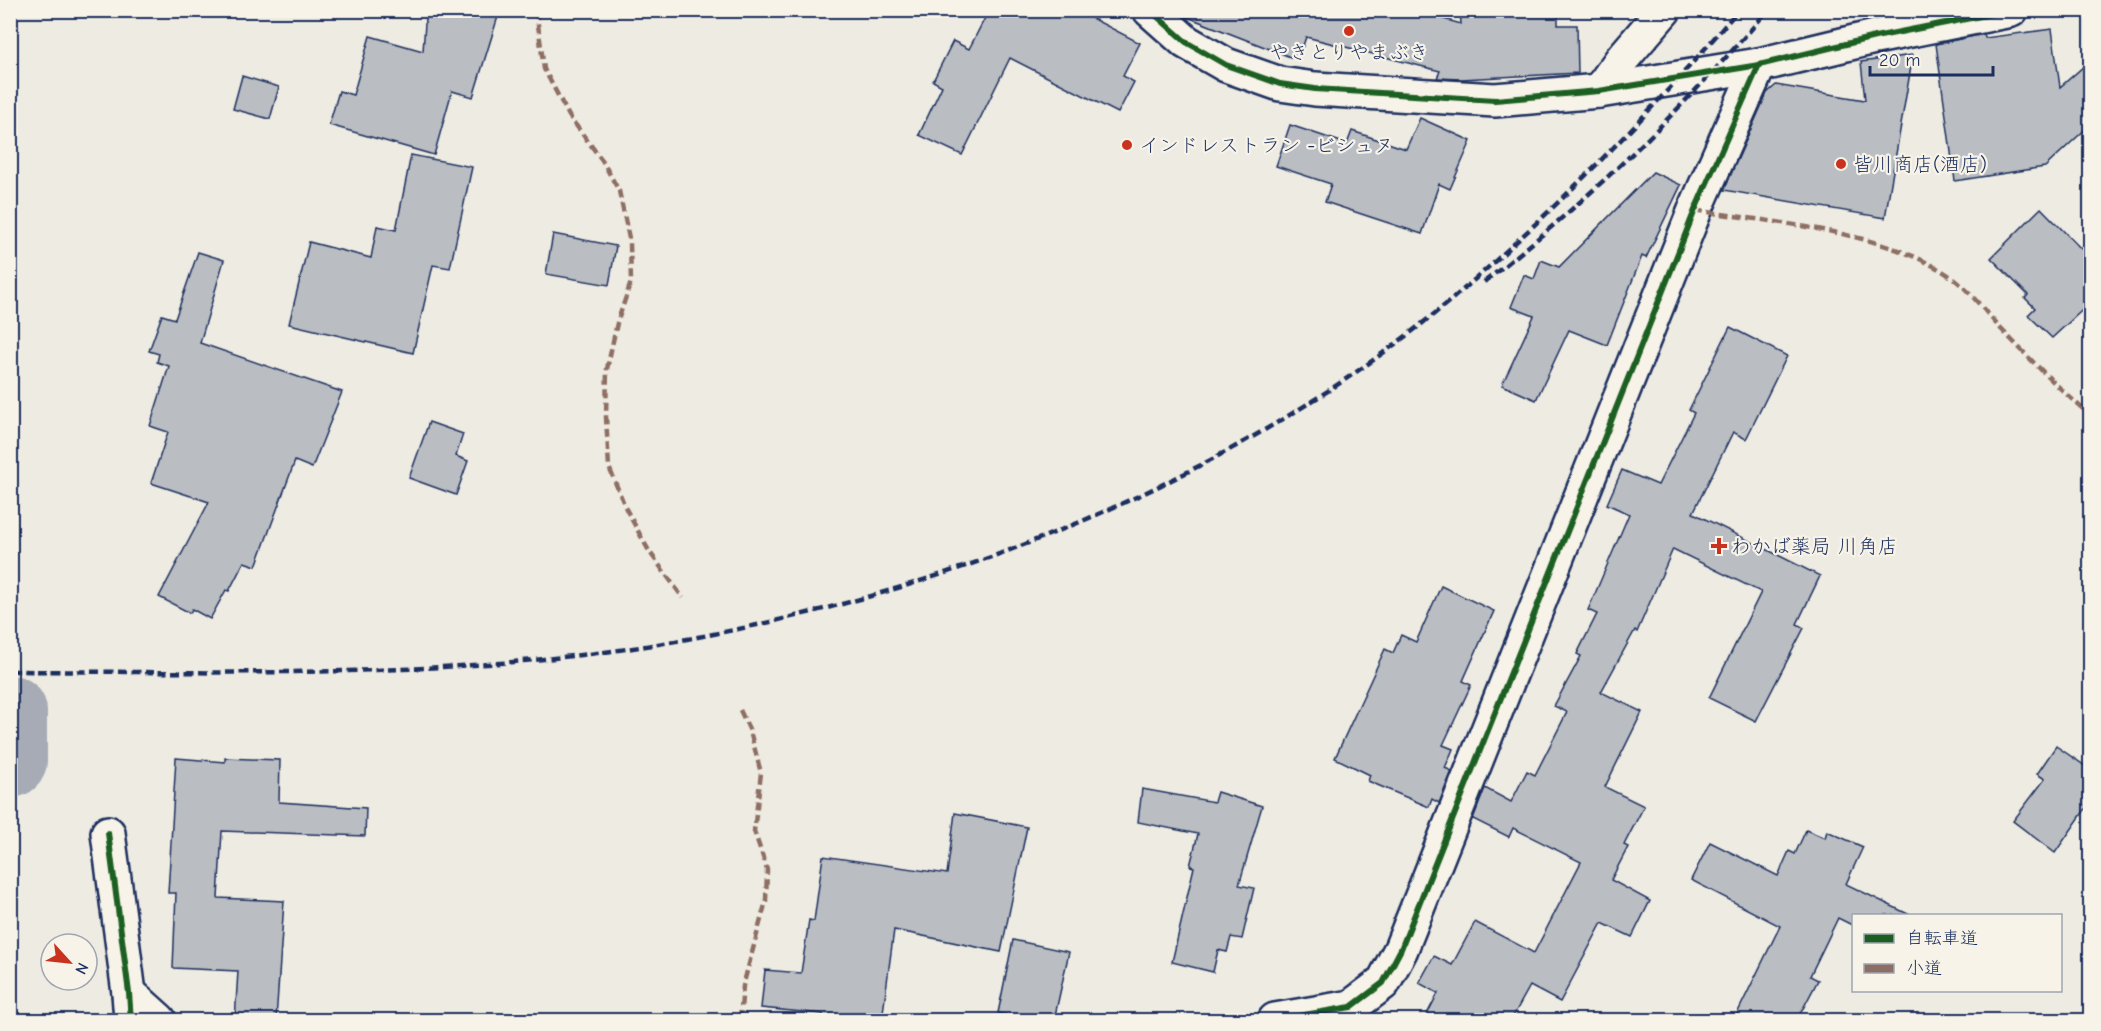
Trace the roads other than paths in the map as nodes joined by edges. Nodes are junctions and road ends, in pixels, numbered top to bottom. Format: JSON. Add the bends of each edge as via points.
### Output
{"nodes":[{"id":1,"x":1150,"y":10,"type":"edge"},
{"id":2,"x":1664,"y":10,"type":"edge"},
{"id":3,"x":2011,"y":10,"type":"edge"},
{"id":4,"x":1759,"y":65,"type":"junction"},
{"id":5,"x":1599,"y":91,"type":"junction"},
{"id":6,"x":108,"y":833,"type":"dead end"},
{"id":7,"x":130,"y":1006,"type":"edge"},
{"id":8,"x":1356,"y":1014,"type":"edge"},
{"id":9,"x":159,"y":1020,"type":"edge"},
{"id":10,"x":1275,"y":1020,"type":"edge"}],
"edges":[{"from":1,"to":5,"type":"street","via":[[1186,42],[1226,65],[1280,84],[1495,100]]},
{"from":2,"to":5,"type":"street"},
{"from":3,"to":4,"type":"street","via":[[1875,36]]},
{"from":4,"to":5,"type":"street"},
{"from":4,"to":8,"type":"street","via":[[1695,210],[1401,949],[1383,983]]},
{"from":6,"to":7,"type":"street"},
{"from":7,"to":9,"type":"street"},
{"from":8,"to":10,"type":"street"}]}
